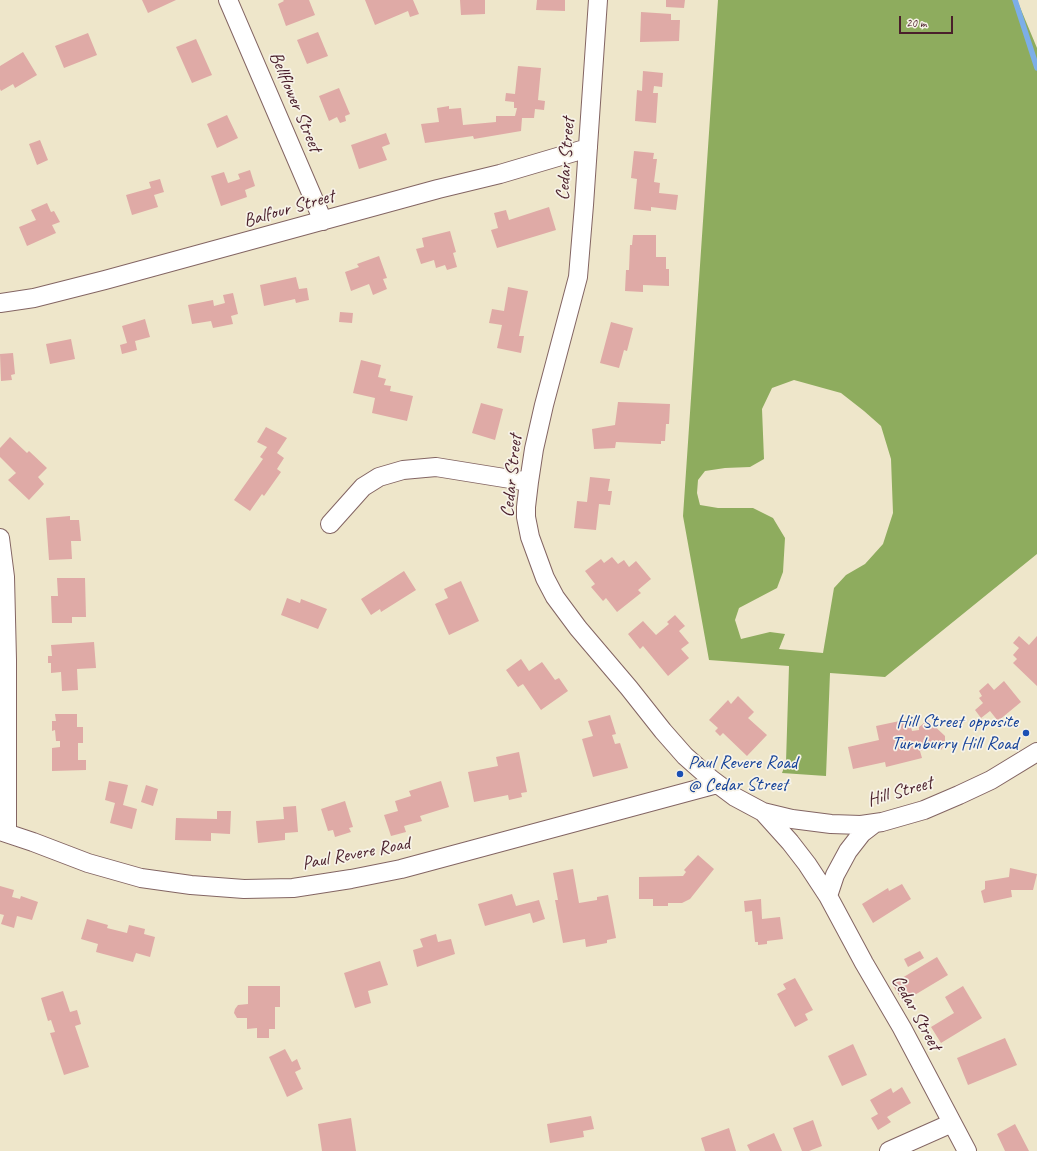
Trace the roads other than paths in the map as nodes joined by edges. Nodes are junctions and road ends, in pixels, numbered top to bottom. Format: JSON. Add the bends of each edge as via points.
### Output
{"nodes":[{"id":1,"x":228,"y":0,"type":"edge"},
{"id":2,"x":598,"y":0,"type":"edge"},
{"id":3,"x":588,"y":148,"type":"junction"},
{"id":4,"x":323,"y":221,"type":"junction"},
{"id":5,"x":0,"y":303,"type":"edge"},
{"id":6,"x":529,"y":482,"type":"junction"},
{"id":7,"x":330,"y":524,"type":"dead end"},
{"id":8,"x":0,"y":538,"type":"edge"},
{"id":9,"x":1037,"y":752,"type":"edge"},
{"id":10,"x":717,"y":784,"type":"junction"},
{"id":11,"x":763,"y":812,"type":"junction"},
{"id":12,"x":875,"y":824,"type":"junction"},
{"id":13,"x":4,"y":832,"type":"edge"},
{"id":14,"x":828,"y":896,"type":"junction"},
{"id":15,"x":952,"y":1123,"type":"junction"},
{"id":16,"x":889,"y":1151,"type":"edge"},
{"id":17,"x":967,"y":1151,"type":"edge"}],
"edges":[{"from":1,"to":4,"type":"street","name":"Bellflower Street"},
{"from":2,"to":3,"type":"street","name":"Cedar Street"},
{"from":3,"to":4,"type":"street","name":"Balfour Street"},
{"from":3,"to":6,"type":"street","name":"Cedar Street","via":[[578,277],[544,405]]},
{"from":4,"to":5,"type":"street","name":"Balfour Street","via":[[98,282],[34,298]]},
{"from":6,"to":7,"type":"street","via":[[436,467],[403,470],[379,478],[363,488]]},
{"from":6,"to":10,"type":"street","name":"Cedar Street","via":[[526,507],[528,526],[542,572],[556,597],[578,628],[663,731]]},
{"from":8,"to":13,"type":"street","via":[[5,584],[7,668]]},
{"from":9,"to":12,"type":"street","name":"Hill Street","via":[[991,780],[941,803]]},
{"from":10,"to":11,"type":"street","name":"Cedar Street","via":[[734,797]]},
{"from":10,"to":13,"type":"street","name":"Paul Revere Road","via":[[401,868],[293,888],[244,889],[142,878],[88,863]]},
{"from":11,"to":12,"type":"street","name":"Hill Street","via":[[823,823]]},
{"from":11,"to":14,"type":"street","name":"Cedar Street","via":[[796,849]]},
{"from":12,"to":14,"type":"street","via":[[862,833],[848,851]]},
{"from":14,"to":15,"type":"street","name":"Cedar Street"},
{"from":15,"to":16,"type":"street"},
{"from":15,"to":17,"type":"street","name":"Cedar Street"}]}
